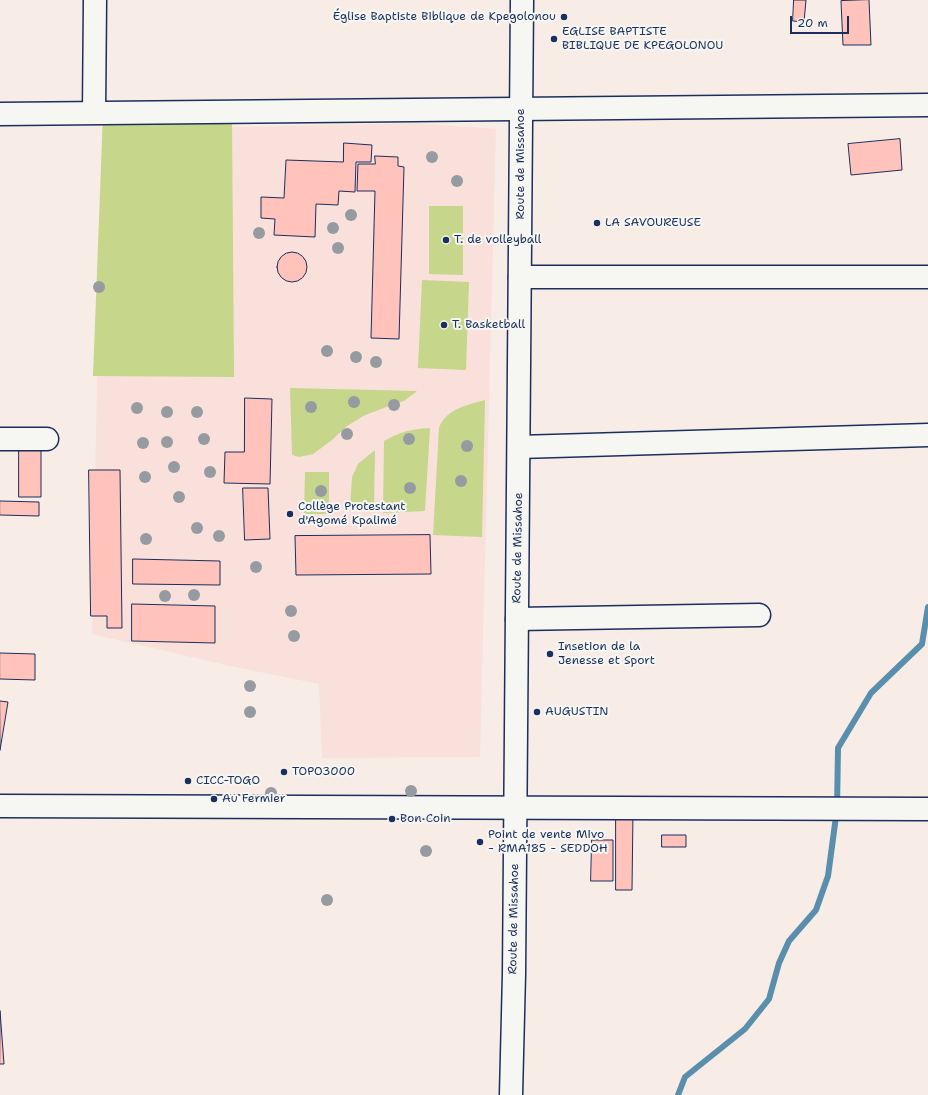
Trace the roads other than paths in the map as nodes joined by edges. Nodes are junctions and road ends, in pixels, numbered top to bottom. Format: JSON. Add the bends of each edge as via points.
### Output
{"nodes":[{"id":1,"x":96,"y":0,"type":"edge"},
{"id":2,"x":522,"y":0,"type":"edge"},
{"id":3,"x":928,"y":106,"type":"edge"},
{"id":4,"x":521,"y":110,"type":"junction"},
{"id":5,"x":94,"y":113,"type":"junction"},
{"id":6,"x":0,"y":114,"type":"edge"},
{"id":7,"x":520,"y":277,"type":"junction"},
{"id":8,"x":928,"y":277,"type":"edge"},
{"id":9,"x":928,"y":435,"type":"edge"},
{"id":10,"x":0,"y":439,"type":"edge"},
{"id":11,"x":47,"y":439,"type":"dead end"},
{"id":12,"x":519,"y":447,"type":"junction"},
{"id":13,"x":759,"y":614,"type":"dead end"},
{"id":14,"x":517,"y":619,"type":"junction"},
{"id":15,"x":0,"y":806,"type":"edge"},
{"id":16,"x":515,"y":808,"type":"junction"},
{"id":17,"x":928,"y":810,"type":"edge"},
{"id":18,"x":511,"y":1095,"type":"edge"}],
"edges":[{"from":1,"to":5,"type":"street"},
{"from":2,"to":4,"type":"street","name":"Route de Missahoe"},
{"from":3,"to":4,"type":"street"},
{"from":4,"to":5,"type":"street"},
{"from":4,"to":7,"type":"street","name":"Route de Missahoe"},
{"from":5,"to":6,"type":"street"},
{"from":7,"to":8,"type":"street"},
{"from":7,"to":12,"type":"street","name":"Route de Missahoe"},
{"from":9,"to":12,"type":"street"},
{"from":10,"to":11,"type":"street"},
{"from":12,"to":14,"type":"street","name":"Route de Missahoe"},
{"from":13,"to":14,"type":"street"},
{"from":14,"to":16,"type":"street","name":"Route de Missahoe"},
{"from":15,"to":16,"type":"street"},
{"from":16,"to":17,"type":"street"},
{"from":16,"to":18,"type":"street","name":"Route de Missahoe"}]}
